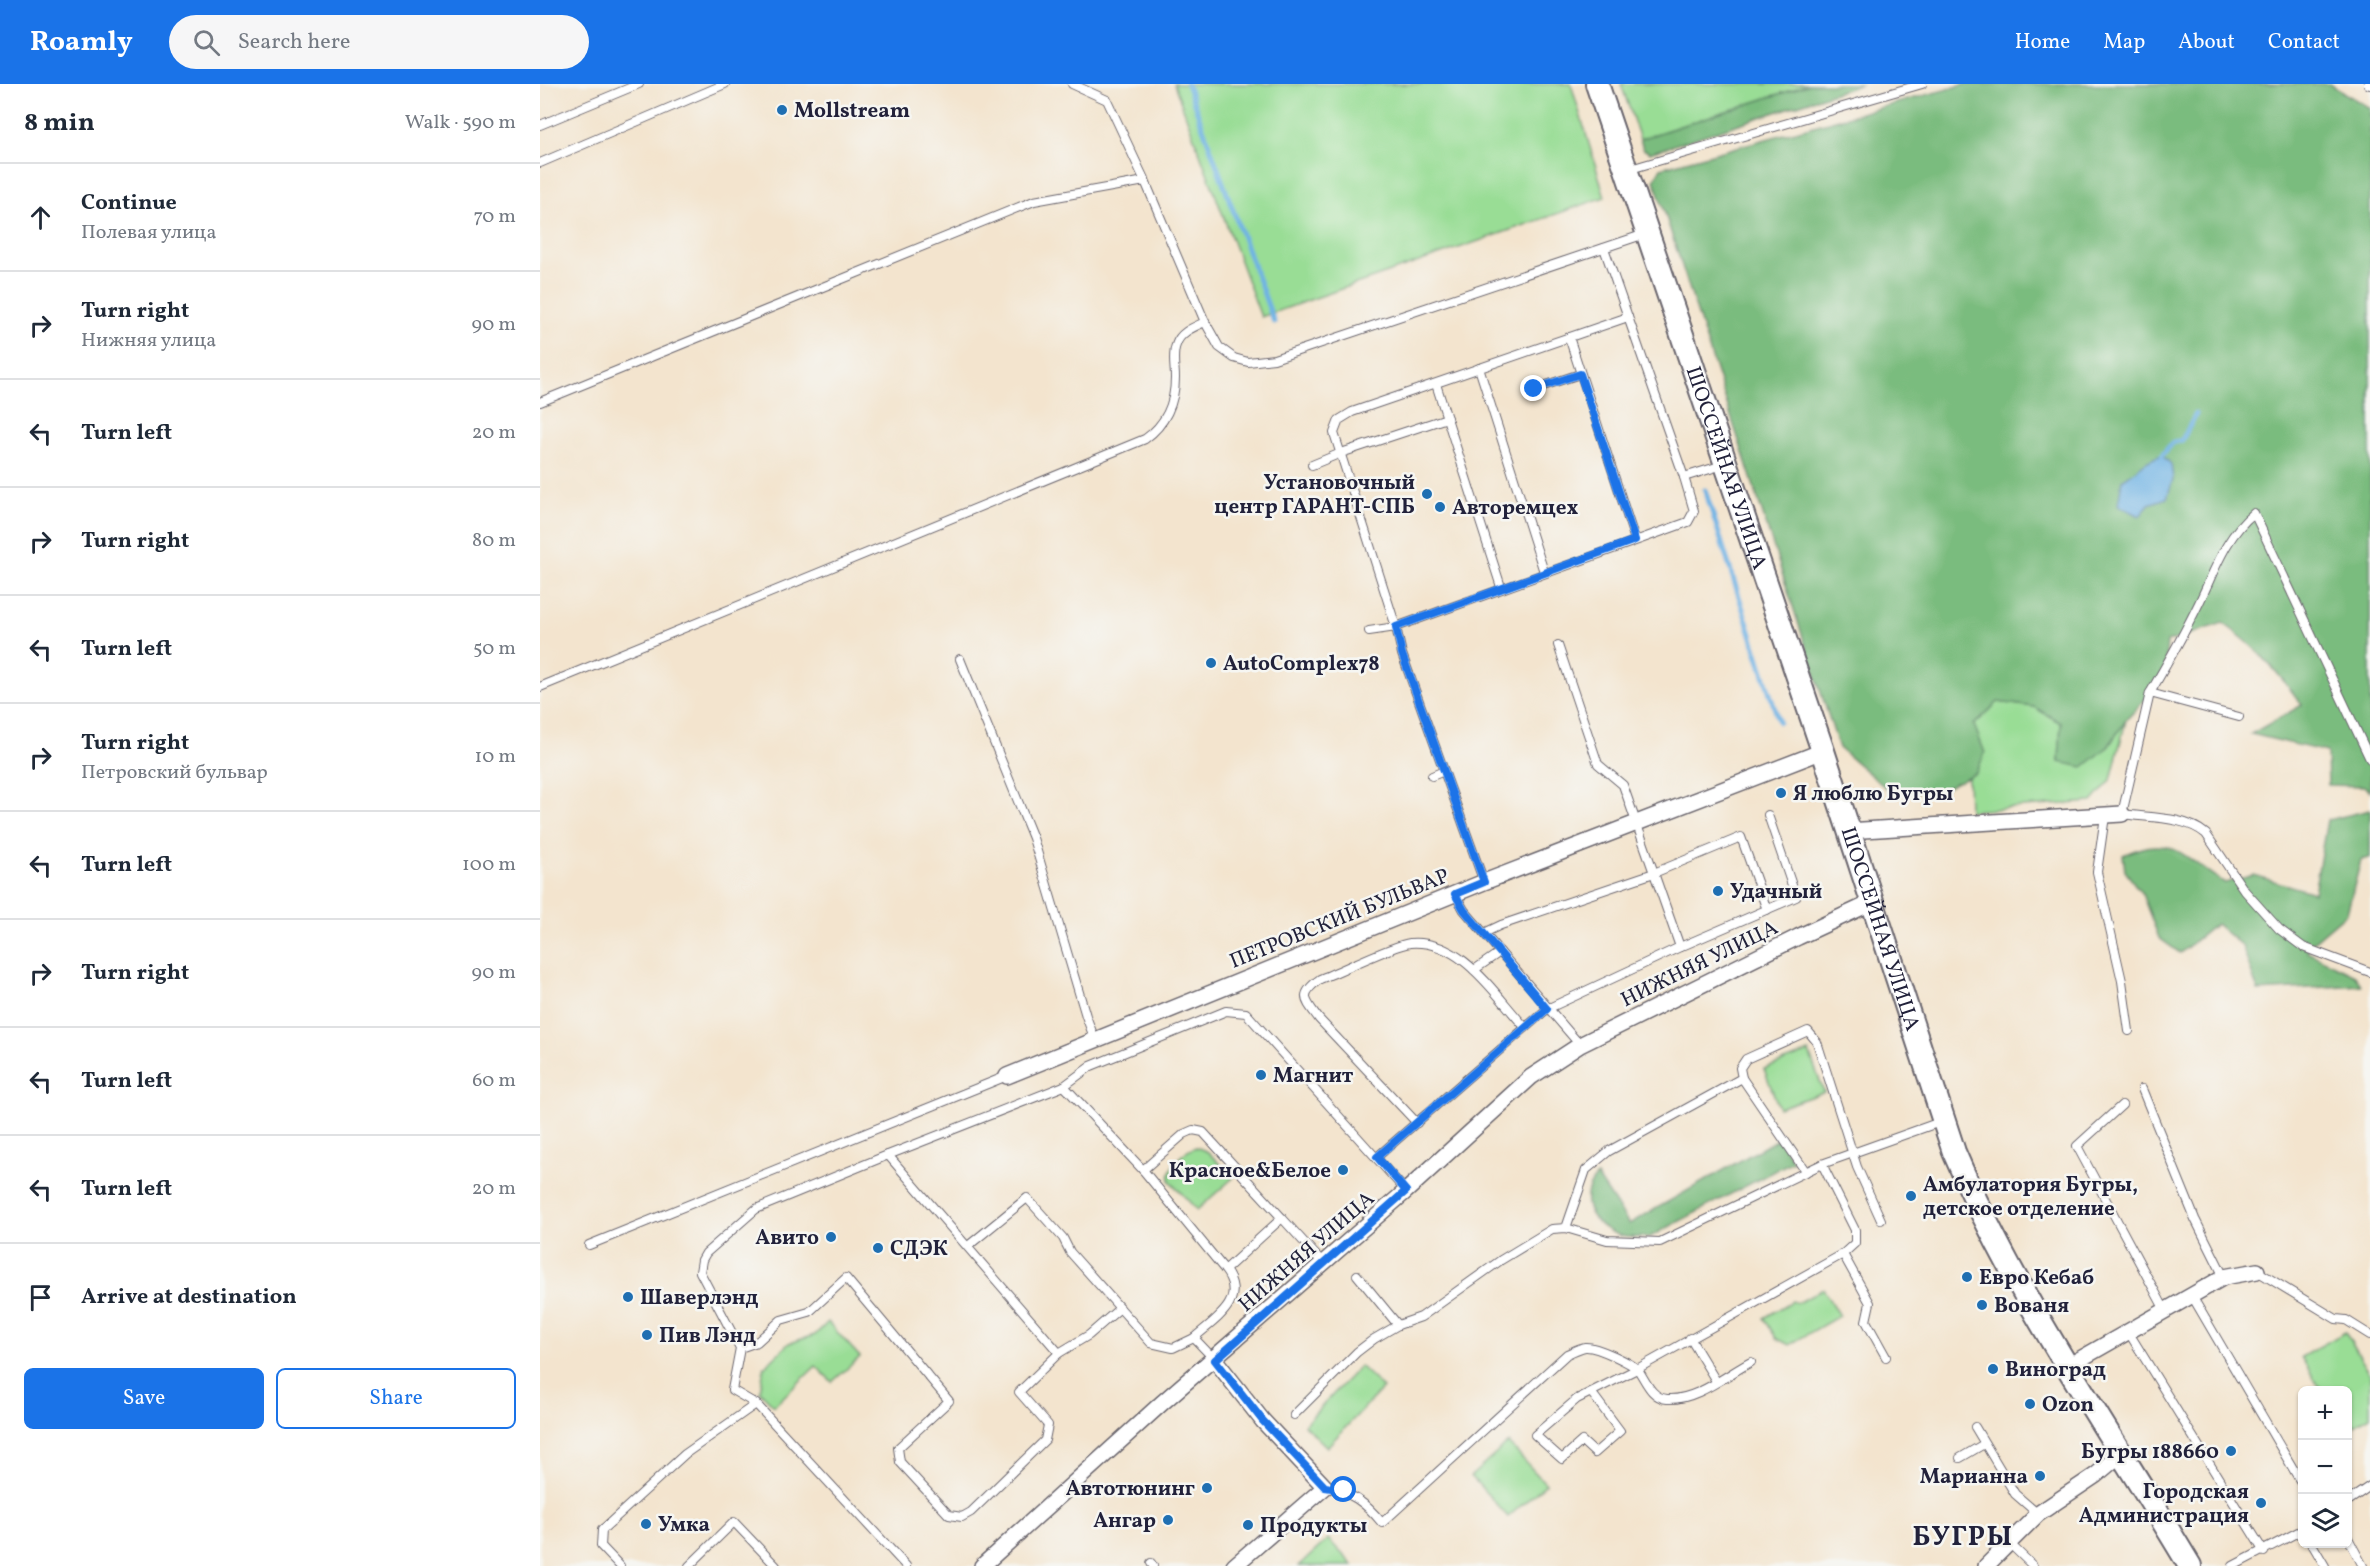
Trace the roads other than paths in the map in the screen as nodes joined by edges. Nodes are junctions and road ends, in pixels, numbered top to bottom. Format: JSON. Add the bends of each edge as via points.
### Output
{"nodes":[{"id":1,"x":639,"y":84,"type":"edge"},
{"id":2,"x":725,"y":84,"type":"edge"},
{"id":3,"x":1072,"y":84,"type":"edge"},
{"id":4,"x":1597,"y":84,"type":"edge"},
{"id":5,"x":1917,"y":85,"type":"edge"},
{"id":6,"x":540,"y":125,"type":"edge"},
{"id":7,"x":540,"y":163,"type":"edge"},
{"id":8,"x":1625,"y":170,"type":"junction"},
{"id":9,"x":1145,"y":181,"type":"junction"},
{"id":10,"x":1646,"y":234,"type":"junction"},
{"id":11,"x":1604,"y":248,"type":"junction"},
{"id":12,"x":1628,"y":317,"type":"junction"},
{"id":13,"x":1205,"y":322,"type":"junction"},
{"id":14,"x":1569,"y":337,"type":"junction"},
{"id":15,"x":1479,"y":369,"type":"junction"},
{"id":16,"x":1580,"y":374,"type":"junction"},
{"id":17,"x":1436,"y":384,"type":"junction"},
{"id":18,"x":1534,"y":389,"type":"dead end"},
{"id":19,"x":540,"y":402,"type":"edge"},
{"id":20,"x":1447,"y":418,"type":"junction"},
{"id":21,"x":1341,"y":453,"type":"junction"},
{"id":22,"x":1312,"y":465,"type":"dead end"},
{"id":23,"x":1725,"y":465,"type":"junction"},
{"id":24,"x":1684,"y":477,"type":"junction"},
{"id":25,"x":1635,"y":540,"type":"junction"},
{"id":26,"x":1544,"y":572,"type":"junction"},
{"id":27,"x":1501,"y":587,"type":"junction"},
{"id":28,"x":1396,"y":627,"type":"junction"},
{"id":29,"x":1370,"y":631,"type":"dead end"},
{"id":30,"x":1558,"y":645,"type":"dead end"},
{"id":31,"x":960,"y":660,"type":"dead end"},
{"id":32,"x":540,"y":687,"type":"edge"},
{"id":33,"x":2150,"y":693,"type":"junction"},
{"id":34,"x":2239,"y":717,"type":"dead end"},
{"id":35,"x":1823,"y":751,"type":"junction"},
{"id":36,"x":2370,"y":759,"type":"edge"},
{"id":37,"x":1444,"y":771,"type":"junction"},
{"id":38,"x":1432,"y":776,"type":"dead end"},
{"id":39,"x":2122,"y":814,"type":"junction"},
{"id":40,"x":1768,"y":815,"type":"dead end"},
{"id":41,"x":2105,"y":816,"type":"junction"},
{"id":42,"x":1635,"y":822,"type":"junction"},
{"id":43,"x":1847,"y":831,"type":"junction"},
{"id":44,"x":1654,"y":873,"type":"junction"},
{"id":45,"x":1484,"y":882,"type":"junction"},
{"id":46,"x":1455,"y":894,"type":"junction"},
{"id":47,"x":1871,"y":903,"type":"junction"},
{"id":48,"x":1767,"y":910,"type":"junction"},
{"id":49,"x":1484,"y":933,"type":"junction"},
{"id":50,"x":1680,"y":947,"type":"junction"},
{"id":51,"x":1500,"y":952,"type":"junction"},
{"id":52,"x":1474,"y":970,"type":"junction"},
{"id":53,"x":2370,"y":972,"type":"edge"},
{"id":54,"x":1547,"y":1009,"type":"junction"},
{"id":55,"x":1525,"y":1027,"type":"junction"},
{"id":56,"x":2129,"y":1031,"type":"dead end"},
{"id":57,"x":1095,"y":1040,"type":"junction"},
{"id":58,"x":1580,"y":1045,"type":"junction"},
{"id":59,"x":1007,"y":1076,"type":"joint"},
{"id":60,"x":1742,"y":1078,"type":"junction"},
{"id":61,"x":1064,"y":1086,"type":"junction"},
{"id":62,"x":2142,"y":1089,"type":"dead end"},
{"id":63,"x":2122,"y":1105,"type":"dead end"},
{"id":64,"x":1942,"y":1121,"type":"junction"},
{"id":65,"x":1417,"y":1123,"type":"junction"},
{"id":66,"x":1851,"y":1152,"type":"junction"},
{"id":67,"x":888,"y":1155,"type":"junction"},
{"id":68,"x":1377,"y":1157,"type":"junction"},
{"id":69,"x":1822,"y":1164,"type":"junction"},
{"id":70,"x":1143,"y":1170,"type":"junction"},
{"id":71,"x":1806,"y":1172,"type":"junction"},
{"id":72,"x":1406,"y":1191,"type":"junction"},
{"id":73,"x":1282,"y":1218,"type":"junction"},
{"id":74,"x":1881,"y":1220,"type":"dead end"},
{"id":75,"x":1566,"y":1228,"type":"junction"},
{"id":76,"x":589,"y":1245,"type":"dead end"},
{"id":77,"x":968,"y":1246,"type":"junction"},
{"id":78,"x":1844,"y":1254,"type":"junction"},
{"id":79,"x":1323,"y":1263,"type":"junction"},
{"id":80,"x":1225,"y":1270,"type":"junction"},
{"id":81,"x":2257,"y":1271,"type":"joint"},
{"id":82,"x":1357,"y":1275,"type":"dead end"},
{"id":83,"x":2224,"y":1277,"type":"junction"},
{"id":84,"x":2192,"y":1296,"type":"junction"},
{"id":85,"x":1120,"y":1308,"type":"junction"},
{"id":86,"x":2166,"y":1312,"type":"junction"},
{"id":87,"x":1398,"y":1325,"type":"junction"},
{"id":88,"x":2129,"y":1333,"type":"junction"},
{"id":89,"x":2370,"y":1335,"type":"edge"},
{"id":90,"x":1194,"y":1338,"type":"junction"},
{"id":91,"x":1690,"y":1338,"type":"junction"},
{"id":92,"x":740,"y":1348,"type":"junction"},
{"id":93,"x":1059,"y":1353,"type":"junction"},
{"id":94,"x":1886,"y":1357,"type":"dead end"},
{"id":95,"x":1215,"y":1360,"type":"junction"},
{"id":96,"x":1751,"y":1362,"type":"dead end"},
{"id":97,"x":2068,"y":1366,"type":"junction"},
{"id":98,"x":1637,"y":1369,"type":"junction"},
{"id":99,"x":1716,"y":1381,"type":"junction"},
{"id":100,"x":1591,"y":1392,"type":"junction"},
{"id":101,"x":756,"y":1404,"type":"junction"},
{"id":102,"x":1294,"y":1415,"type":"dead end"},
{"id":103,"x":1975,"y":1427,"type":"dead end"},
{"id":104,"x":1984,"y":1444,"type":"junction"},
{"id":105,"x":2122,"y":1453,"type":"junction"},
{"id":106,"x":1959,"y":1458,"type":"dead end"},
{"id":107,"x":2298,"y":1477,"type":"edge"},
{"id":108,"x":2370,"y":1486,"type":"edge"},
{"id":109,"x":1325,"y":1487,"type":"junction"},
{"id":110,"x":2352,"y":1498,"type":"edge"},
{"id":111,"x":2038,"y":1514,"type":"junction"},
{"id":112,"x":2298,"y":1532,"type":"edge"},
{"id":113,"x":2008,"y":1542,"type":"junction"},
{"id":114,"x":2352,"y":1546,"type":"edge"},
{"id":115,"x":2314,"y":1548,"type":"edge"},
{"id":116,"x":2264,"y":1552,"type":"junction"},
{"id":117,"x":620,"y":1566,"type":"edge"},
{"id":118,"x":689,"y":1566,"type":"edge"},
{"id":119,"x":776,"y":1566,"type":"edge"},
{"id":120,"x":906,"y":1566,"type":"edge"},
{"id":121,"x":982,"y":1566,"type":"edge"},
{"id":122,"x":1234,"y":1566,"type":"edge"},
{"id":123,"x":1986,"y":1566,"type":"edge"},
{"id":124,"x":2033,"y":1566,"type":"edge"},
{"id":125,"x":2190,"y":1566,"type":"edge"},
{"id":126,"x":2233,"y":1566,"type":"edge"},
{"id":127,"x":2325,"y":1566,"type":"edge"},
{"id":128,"x":2363,"y":1566,"type":"edge"}],
"edges":[{"from":1,"to":6,"type":"lane"},
{"from":2,"to":7,"type":"lane"},
{"from":3,"to":9,"type":"lane","via":[[1107,100]]},
{"from":4,"to":8,"type":"main road","name":"ШОССЕЙНАЯ УЛИЦА"},
{"from":5,"to":8,"type":"lane"},
{"from":8,"to":10,"type":"main road","name":"ШОССЕЙНАЯ УЛИЦА"},
{"from":9,"to":13,"type":"lane"},
{"from":9,"to":19,"type":"lane","via":[[1034,201]]},
{"from":10,"to":11,"type":"lane"},
{"from":10,"to":23,"type":"main road","name":"ШОССЕЙНАЯ УЛИЦА"},
{"from":11,"to":12,"type":"lane"},
{"from":11,"to":13,"type":"lane","via":[[1274,359],[1248,362],[1234,358],[1219,347]]},
{"from":12,"to":14,"type":"lane"},
{"from":12,"to":24,"type":"lane"},
{"from":13,"to":32,"type":"lane","via":[[1186,331],[1176,343],[1171,402],[1165,420],[1145,440]]},
{"from":14,"to":15,"type":"lane"},
{"from":14,"to":16,"type":"lane"},
{"from":15,"to":17,"type":"lane"},
{"from":15,"to":26,"type":"lane"},
{"from":16,"to":18,"type":"lane"},
{"from":16,"to":25,"type":"lane"},
{"from":17,"to":20,"type":"lane"},
{"from":17,"to":21,"type":"lane","via":[[1339,420],[1334,434]]},
{"from":20,"to":21,"type":"lane"},
{"from":20,"to":27,"type":"lane"},
{"from":21,"to":22,"type":"lane"},
{"from":21,"to":28,"type":"lane"},
{"from":23,"to":24,"type":"lane"},
{"from":23,"to":35,"type":"main road","name":"ШОССЕЙНАЯ УЛИЦА"},
{"from":24,"to":25,"type":"lane","via":[[1694,511],[1692,518]]},
{"from":25,"to":26,"type":"lane"},
{"from":26,"to":27,"type":"lane"},
{"from":27,"to":28,"type":"lane"},
{"from":28,"to":29,"type":"lane"},
{"from":28,"to":37,"type":"lane"},
{"from":30,"to":42,"type":"lane","via":[[1598,764],[1623,785]]},
{"from":31,"to":57,"type":"lane","via":[[1033,838]]},
{"from":33,"to":34,"type":"lane"},
{"from":33,"to":36,"type":"lane","via":[[2221,554],[2238,526],[2254,513]]},
{"from":33,"to":39,"type":"lane"},
{"from":35,"to":42,"type":"street","name":"ПЕТРОВСКИЙ БУЛЬВАР"},
{"from":35,"to":43,"type":"main road","name":"ШОССЕЙНАЯ УЛИЦА"},
{"from":37,"to":38,"type":"lane"},
{"from":37,"to":45,"type":"lane"},
{"from":39,"to":41,"type":"street"},
{"from":39,"to":53,"type":"lane","via":[[2197,827],[2206,834],[2248,896],[2279,929],[2303,947]]},
{"from":40,"to":48,"type":"lane","via":[[1796,897]]},
{"from":41,"to":43,"type":"street"},
{"from":41,"to":56,"type":"lane","via":[[2097,872],[2122,981]]},
{"from":42,"to":44,"type":"lane"},
{"from":42,"to":45,"type":"street","name":"ПЕТРОВСКИЙ БУЛЬВАР"},
{"from":43,"to":47,"type":"main road","name":"ШОССЕЙНАЯ УЛИЦА"},
{"from":44,"to":48,"type":"lane","via":[[1741,837]]},
{"from":44,"to":49,"type":"lane"},
{"from":44,"to":50,"type":"lane"},
{"from":45,"to":46,"type":"street","name":"ПЕТРОВСКИЙ БУЛЬВАР"},
{"from":46,"to":49,"type":"lane"},
{"from":46,"to":57,"type":"street","name":"ПЕТРОВСКИЙ БУЛЬВАР"},
{"from":47,"to":58,"type":"street","name":"НИЖНЯЯ УЛИЦА"},
{"from":47,"to":64,"type":"main road","name":"ШОССЕЙНАЯ УЛИЦА"},
{"from":48,"to":50,"type":"lane"},
{"from":49,"to":51,"type":"lane"},
{"from":50,"to":54,"type":"lane"},
{"from":51,"to":52,"type":"lane"},
{"from":51,"to":54,"type":"lane"},
{"from":52,"to":55,"type":"lane"},
{"from":52,"to":65,"type":"lane","via":[[1450,952],[1409,943],[1320,979],[1305,994],[1306,1002],[1319,1019]]},
{"from":54,"to":55,"type":"lane"},
{"from":54,"to":58,"type":"lane"},
{"from":55,"to":65,"type":"lane"},
{"from":57,"to":59,"type":"street","name":"ПЕТРОВСКИЙ БУЛЬВАР"},
{"from":58,"to":72,"type":"street","name":"НИЖНЯЯ УЛИЦА","via":[[1531,1077]]},
{"from":59,"to":76,"type":"lane"},
{"from":60,"to":66,"type":"lane","via":[[1740,1068],[1746,1059],[1808,1031],[1817,1042]]},
{"from":60,"to":71,"type":"lane"},
{"from":60,"to":75,"type":"lane","via":[[1610,1151],[1587,1170]]},
{"from":61,"to":67,"type":"lane"},
{"from":61,"to":68,"type":"lane","via":[[1091,1066],[1226,1011],[1246,1013]]},
{"from":61,"to":70,"type":"lane"},
{"from":62,"to":83,"type":"lane","via":[[2166,1152]]},
{"from":63,"to":86,"type":"lane","via":[[2077,1146]]},
{"from":64,"to":66,"type":"lane"},
{"from":64,"to":97,"type":"main road","name":"ШОССЕЙНАЯ УЛИЦА","via":[[1979,1211]]},
{"from":65,"to":68,"type":"lane"},
{"from":66,"to":69,"type":"lane"},
{"from":66,"to":74,"type":"lane"},
{"from":67,"to":77,"type":"lane"},
{"from":67,"to":92,"type":"lane","via":[[756,1209],[706,1253],[700,1272]]},
{"from":68,"to":72,"type":"lane"},
{"from":69,"to":71,"type":"lane"},
{"from":69,"to":78,"type":"lane","via":[[1855,1230],[1855,1243]]},
{"from":70,"to":73,"type":"lane","via":[[1184,1134],[1193,1130],[1203,1132]]},
{"from":70,"to":80,"type":"lane"},
{"from":71,"to":75,"type":"lane","via":[[1660,1242],[1607,1240]]},
{"from":72,"to":79,"type":"street","name":"НИЖНЯЯ УЛИЦА"},
{"from":73,"to":79,"type":"lane"},
{"from":73,"to":80,"type":"lane"},
{"from":75,"to":87,"type":"lane","via":[[1552,1229],[1421,1317]]},
{"from":77,"to":85,"type":"lane","via":[[1027,1198]]},
{"from":77,"to":93,"type":"lane"},
{"from":78,"to":91,"type":"lane"},
{"from":78,"to":94,"type":"lane","via":[[1870,1302],[1866,1321]]},
{"from":79,"to":95,"type":"street","name":"НИЖНЯЯ УЛИЦА"},
{"from":80,"to":90,"type":"lane","via":[[1234,1289],[1229,1306]]},
{"from":81,"to":83,"type":"street"},
{"from":81,"to":89,"type":"lane"},
{"from":82,"to":87,"type":"lane"},
{"from":83,"to":84,"type":"street"},
{"from":84,"to":86,"type":"street"},
{"from":84,"to":107,"type":"lane"},
{"from":85,"to":90,"type":"lane","via":[[1151,1343],[1173,1348]]},
{"from":85,"to":93,"type":"lane","via":[[1089,1335]]},
{"from":86,"to":88,"type":"street"},
{"from":87,"to":102,"type":"lane","via":[[1357,1352]]},
{"from":88,"to":97,"type":"street"},
{"from":88,"to":116,"type":"lane"},
{"from":90,"to":95,"type":"lane"},
{"from":91,"to":98,"type":"lane"},
{"from":91,"to":99,"type":"lane"},
{"from":92,"to":93,"type":"lane","via":[[757,1342],[781,1320],[809,1312],[846,1278],[949,1401],[898,1448],[900,1462],[949,1515],[962,1517],[1045,1440],[1048,1425],[1018,1392]]},
{"from":92,"to":101,"type":"lane","via":[[732,1390]]},
{"from":95,"to":109,"type":"street","via":[[1263,1421]]},
{"from":95,"to":121,"type":"street","name":"НИЖНЯЯ УЛИЦА"},
{"from":96,"to":99,"type":"lane"},
{"from":97,"to":105,"type":"main road","name":"ШОССЕЙНАЯ УЛИЦА"},
{"from":98,"to":99,"type":"lane","via":[[1659,1397],[1668,1399],[1689,1396]]},
{"from":98,"to":100,"type":"lane"},
{"from":98,"to":109,"type":"lane","via":[[1584,1347],[1567,1354],[1382,1523],[1344,1490]]},
{"from":100,"to":100,"type":"lane","via":[[1535,1435],[1562,1459],[1582,1441],[1594,1453],[1620,1431]]},
{"from":101,"to":117,"type":"lane","via":[[685,1454],[602,1530],[600,1546]]},
{"from":101,"to":120,"type":"lane"},
{"from":103,"to":104,"type":"lane"},
{"from":104,"to":106,"type":"lane"},
{"from":104,"to":111,"type":"lane","via":[[2015,1494]]},
{"from":105,"to":111,"type":"street"},
{"from":105,"to":125,"type":"main road","name":"ШОССЕЙНАЯ УЛИЦА"},
{"from":108,"to":110,"type":"lane"},
{"from":109,"to":122,"type":"street"},
{"from":111,"to":113,"type":"street"},
{"from":112,"to":116,"type":"lane"},
{"from":113,"to":123,"type":"street"},
{"from":113,"to":124,"type":"lane"},
{"from":114,"to":128,"type":"lane"},
{"from":115,"to":127,"type":"lane"},
{"from":116,"to":126,"type":"lane"},
{"from":118,"to":119,"type":"lane","via":[[734,1522]]}]}
